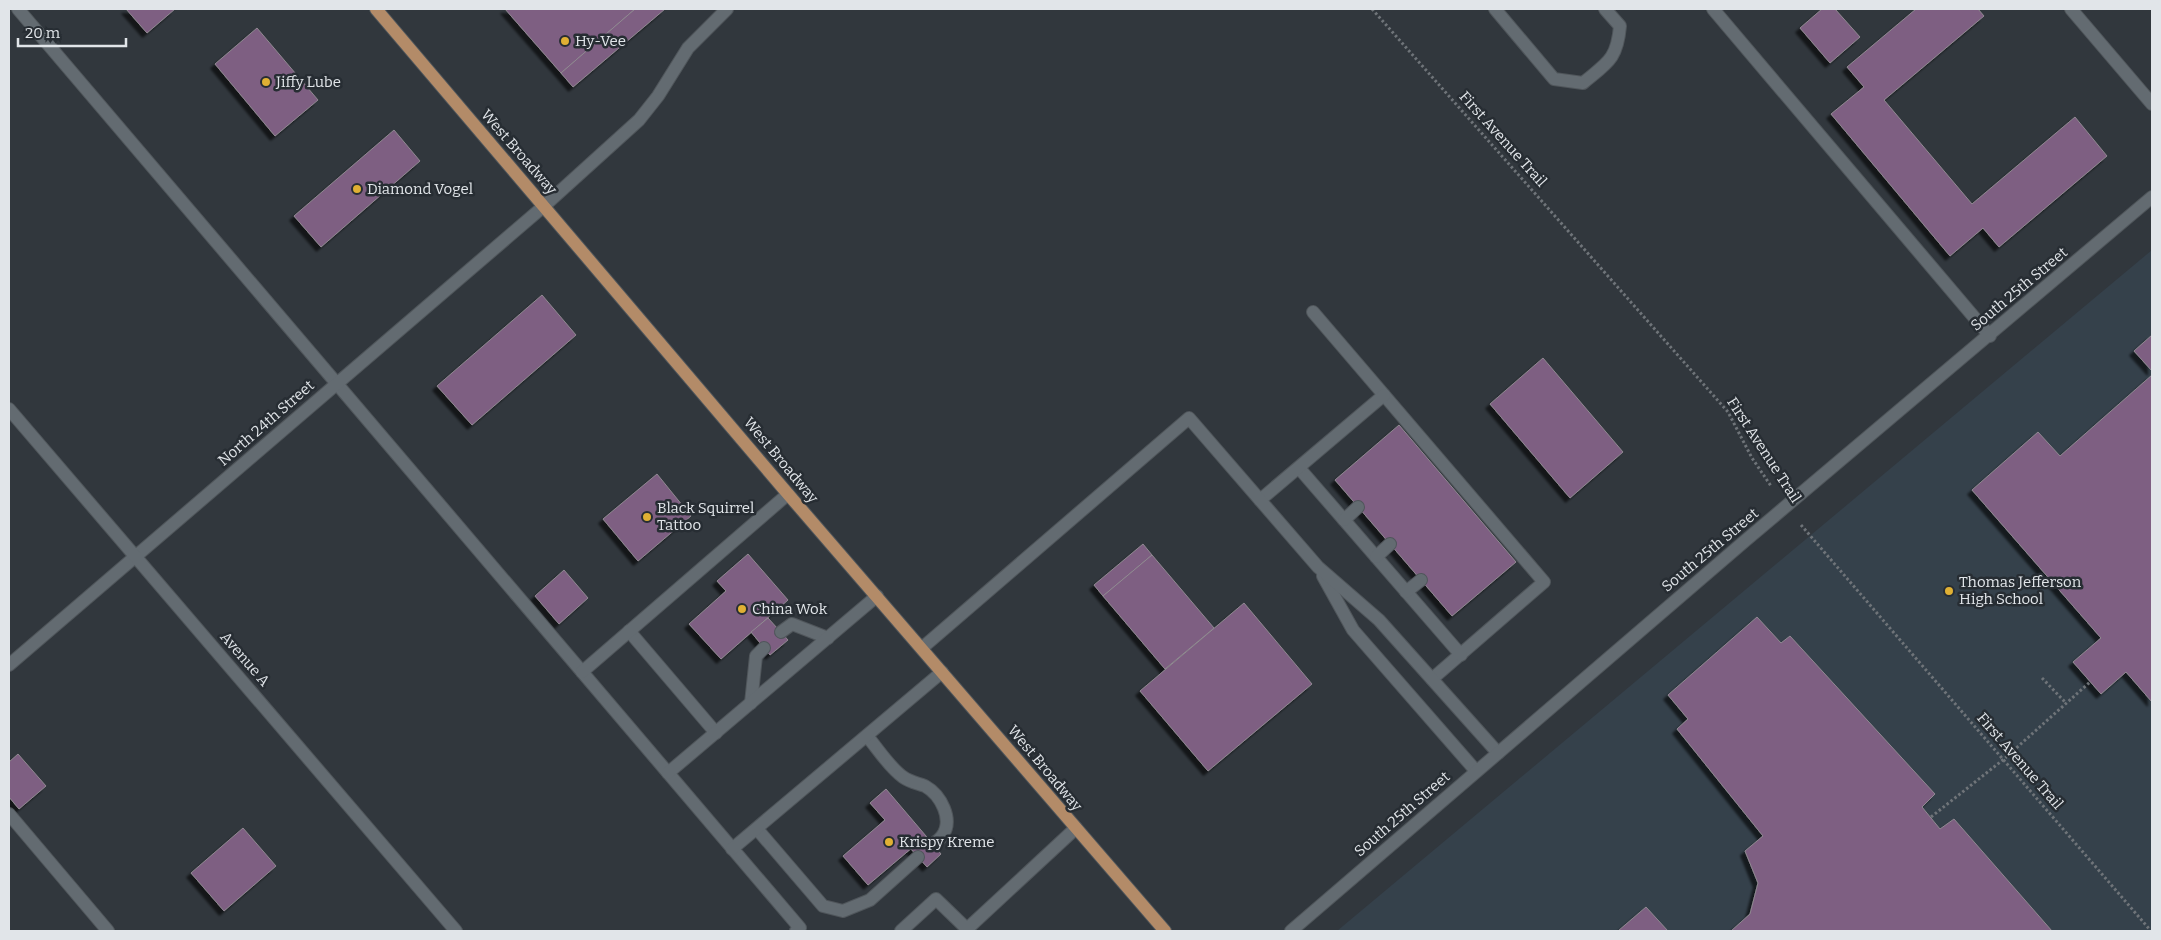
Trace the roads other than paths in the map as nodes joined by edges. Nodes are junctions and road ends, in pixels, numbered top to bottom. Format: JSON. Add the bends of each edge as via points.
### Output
{"nodes":[{"id":1,"x":18,"y":9,"type":"edge"},
{"id":2,"x":376,"y":9,"type":"edge"},
{"id":3,"x":727,"y":9,"type":"edge"},
{"id":4,"x":1495,"y":9,"type":"edge"},
{"id":5,"x":1605,"y":9,"type":"edge"},
{"id":6,"x":1712,"y":9,"type":"edge"},
{"id":7,"x":2070,"y":9,"type":"edge"},
{"id":8,"x":2152,"y":104,"type":"edge"},
{"id":9,"x":2152,"y":197,"type":"edge"},
{"id":10,"x":544,"y":206,"type":"junction"},
{"id":11,"x":1313,"y":312,"type":"dead end"},
{"id":12,"x":1990,"y":336,"type":"junction"},
{"id":13,"x":335,"y":384,"type":"junction"},
{"id":14,"x":1384,"y":395,"type":"junction"},
{"id":15,"x":9,"y":409,"type":"edge"},
{"id":16,"x":1299,"y":468,"type":"junction"},
{"id":17,"x":788,"y":494,"type":"junction"},
{"id":18,"x":1260,"y":500,"type":"junction"},
{"id":19,"x":1358,"y":507,"type":"dead end"},
{"id":20,"x":1344,"y":520,"type":"junction"},
{"id":21,"x":1390,"y":544,"type":"dead end"},
{"id":22,"x":136,"y":557,"type":"junction"},
{"id":23,"x":1376,"y":557,"type":"junction"},
{"id":24,"x":1318,"y":567,"type":"junction"},
{"id":25,"x":1421,"y":580,"type":"dead end"},
{"id":26,"x":1406,"y":592,"type":"junction"},
{"id":27,"x":877,"y":596,"type":"junction"},
{"id":28,"x":629,"y":631,"type":"junction"},
{"id":29,"x":781,"y":632,"type":"dead end"},
{"id":30,"x":828,"y":638,"type":"junction"},
{"id":31,"x":764,"y":648,"type":"dead end"},
{"id":32,"x":922,"y":648,"type":"junction"},
{"id":33,"x":1461,"y":655,"type":"junction"},
{"id":34,"x":9,"y":666,"type":"edge"},
{"id":35,"x":582,"y":672,"type":"junction"},
{"id":36,"x":942,"y":672,"type":"junction"},
{"id":37,"x":1432,"y":679,"type":"junction"},
{"id":38,"x":751,"y":703,"type":"junction"},
{"id":39,"x":716,"y":732,"type":"junction"},
{"id":40,"x":867,"y":736,"type":"junction"},
{"id":41,"x":1498,"y":753,"type":"junction"},
{"id":42,"x":1476,"y":771,"type":"junction"},
{"id":43,"x":668,"y":773,"type":"junction"},
{"id":44,"x":9,"y":814,"type":"edge"},
{"id":45,"x":1076,"y":828,"type":"junction"},
{"id":46,"x":758,"y":829,"type":"junction"},
{"id":47,"x":933,"y":844,"type":"dead end"},
{"id":48,"x":732,"y":849,"type":"junction"},
{"id":49,"x":918,"y":857,"type":"dead end"},
{"id":50,"x":108,"y":931,"type":"edge"},
{"id":51,"x":456,"y":931,"type":"edge"},
{"id":52,"x":796,"y":931,"type":"edge"},
{"id":53,"x":901,"y":931,"type":"edge"},
{"id":54,"x":1165,"y":931,"type":"edge"},
{"id":55,"x":1290,"y":931,"type":"edge"}],
"edges":[{"from":1,"to":13,"type":"street"},
{"from":2,"to":10,"type":"main road","name":"West Broadway"},
{"from":3,"to":10,"type":"street","name":"North 24th Street","via":[[688,48],[639,120]]},
{"from":4,"to":5,"type":"street","via":[[1554,79],[1583,84],[1612,58],[1618,43],[1620,26]]},
{"from":6,"to":12,"type":"street"},
{"from":7,"to":8,"type":"street"},
{"from":9,"to":12,"type":"street","name":"South 25th Street"},
{"from":10,"to":13,"type":"street","name":"North 24th Street"},
{"from":10,"to":17,"type":"main road","name":"West Broadway"},
{"from":11,"to":14,"type":"street"},
{"from":12,"to":41,"type":"street","name":"South 25th Street"},
{"from":13,"to":22,"type":"street","name":"North 24th Street"},
{"from":13,"to":35,"type":"street"},
{"from":14,"to":16,"type":"street"},
{"from":14,"to":33,"type":"street","via":[[1457,487],[1544,582]]},
{"from":15,"to":22,"type":"street","name":"Avenue A"},
{"from":16,"to":18,"type":"street"},
{"from":16,"to":20,"type":"street"},
{"from":17,"to":27,"type":"main road","name":"West Broadway"},
{"from":17,"to":28,"type":"street"},
{"from":18,"to":24,"type":"street"},
{"from":18,"to":32,"type":"street","via":[[1189,418]]},
{"from":19,"to":20,"type":"street"},
{"from":20,"to":23,"type":"street"},
{"from":21,"to":23,"type":"street"},
{"from":22,"to":34,"type":"street","name":"North 24th Street"},
{"from":22,"to":51,"type":"street","name":"Avenue A"},
{"from":23,"to":26,"type":"street"},
{"from":24,"to":37,"type":"street","via":[[1379,620]]},
{"from":24,"to":42,"type":"street","via":[[1353,630]]},
{"from":25,"to":26,"type":"street"},
{"from":26,"to":33,"type":"street"},
{"from":27,"to":30,"type":"street"},
{"from":27,"to":32,"type":"main road","name":"West Broadway"},
{"from":28,"to":35,"type":"street"},
{"from":28,"to":39,"type":"street"},
{"from":29,"to":30,"type":"street","via":[[792,624]]},
{"from":30,"to":38,"type":"street"},
{"from":31,"to":38,"type":"street","via":[[756,656]]},
{"from":32,"to":36,"type":"main road","name":"West Broadway"},
{"from":33,"to":37,"type":"street"},
{"from":35,"to":43,"type":"street"},
{"from":36,"to":40,"type":"street"},
{"from":36,"to":45,"type":"main road","name":"West Broadway"},
{"from":37,"to":41,"type":"street"},
{"from":38,"to":39,"type":"street"},
{"from":39,"to":43,"type":"street"},
{"from":40,"to":46,"type":"street"},
{"from":40,"to":47,"type":"street","via":[[902,776],[925,786],[941,801],[946,826],[942,836]]},
{"from":41,"to":42,"type":"street","name":"South 25th Street"},
{"from":42,"to":55,"type":"street","name":"South 25th Street"},
{"from":43,"to":48,"type":"street"},
{"from":44,"to":50,"type":"street"},
{"from":45,"to":53,"type":"street","via":[[967,928],[936,899]]},
{"from":45,"to":54,"type":"main road","name":"West Broadway"},
{"from":46,"to":48,"type":"street"},
{"from":46,"to":49,"type":"street","via":[[823,906],[842,911],[870,900]]},
{"from":48,"to":52,"type":"street","via":[[800,928]]}]}
